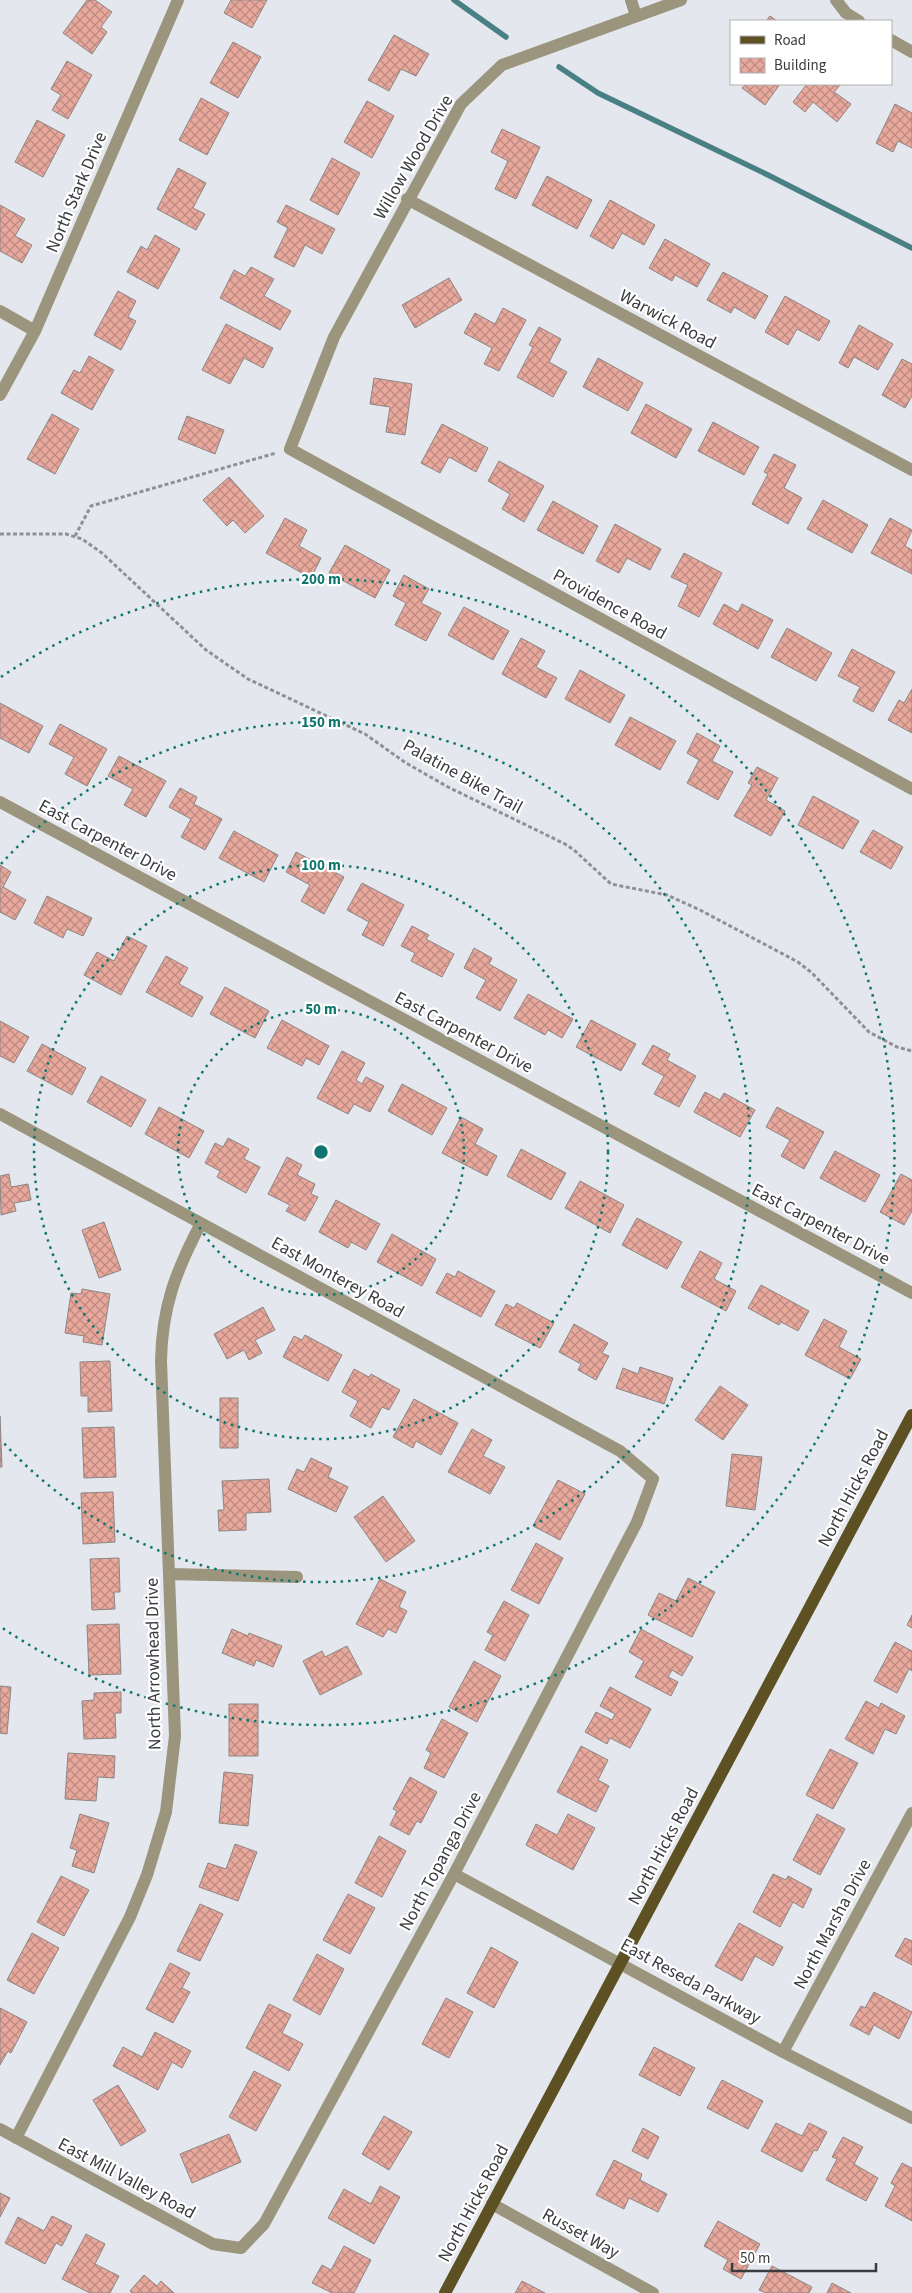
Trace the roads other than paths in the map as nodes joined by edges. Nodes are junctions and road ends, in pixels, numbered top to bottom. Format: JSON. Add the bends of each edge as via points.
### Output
{"nodes":[{"id":1,"x":178,"y":0,"type":"edge"},
{"id":2,"x":631,"y":0,"type":"edge"},
{"id":3,"x":681,"y":0,"type":"edge"},
{"id":4,"x":836,"y":0,"type":"edge"},
{"id":5,"x":636,"y":16,"type":"junction"},
{"id":6,"x":858,"y":20,"type":"edge"},
{"id":7,"x":892,"y":41,"type":"edge"},
{"id":8,"x":912,"y":52,"type":"edge"},
{"id":9,"x":407,"y":199,"type":"junction"},
{"id":10,"x":0,"y":311,"type":"edge"},
{"id":11,"x":36,"y":331,"type":"junction"},
{"id":12,"x":0,"y":395,"type":"edge"},
{"id":13,"x":290,"y":449,"type":"joint"},
{"id":14,"x":912,"y":470,"type":"edge"},
{"id":15,"x":912,"y":790,"type":"edge"},
{"id":16,"x":0,"y":802,"type":"edge"},
{"id":17,"x":0,"y":1114,"type":"edge"},
{"id":18,"x":201,"y":1223,"type":"junction"},
{"id":19,"x":912,"y":1293,"type":"edge"},
{"id":20,"x":912,"y":1415,"type":"edge"},
{"id":21,"x":653,"y":1479,"type":"joint"},
{"id":22,"x":169,"y":1574,"type":"junction"},
{"id":23,"x":297,"y":1576,"type":"dead end"},
{"id":24,"x":912,"y":1813,"type":"edge"},
{"id":25,"x":454,"y":1874,"type":"junction"},
{"id":26,"x":621,"y":1963,"type":"junction"},
{"id":27,"x":784,"y":2052,"type":"junction"},
{"id":28,"x":912,"y":2118,"type":"edge"},
{"id":29,"x":0,"y":2129,"type":"edge"},
{"id":30,"x":16,"y":2138,"type":"junction"},
{"id":31,"x":492,"y":2204,"type":"junction"},
{"id":32,"x":241,"y":2248,"type":"joint"},
{"id":33,"x":445,"y":2293,"type":"edge"},
{"id":34,"x":653,"y":2293,"type":"edge"}],
"edges":[{"from":1,"to":11,"type":"street","name":"North Stark Drive"},
{"from":2,"to":5,"type":"street"},
{"from":3,"to":5,"type":"street","name":"Willow Wood Drive"},
{"from":4,"to":6,"type":"street","via":[[846,14]]},
{"from":5,"to":9,"type":"street","name":"Willow Wood Drive","via":[[502,65],[461,104]]},
{"from":7,"to":8,"type":"street"},
{"from":9,"to":13,"type":"street","name":"Willow Wood Drive","via":[[334,337]]},
{"from":9,"to":14,"type":"street","name":"Warwick Road"},
{"from":10,"to":11,"type":"street"},
{"from":11,"to":12,"type":"street","name":"North Stark Drive"},
{"from":13,"to":15,"type":"street","name":"Providence Road"},
{"from":16,"to":19,"type":"street","name":"East Carpenter Drive"},
{"from":17,"to":18,"type":"street","name":"East Monterey Road"},
{"from":18,"to":21,"type":"street","name":"East Monterey Road","via":[[620,1451]]},
{"from":18,"to":22,"type":"street","name":"North Arrowhead Drive","via":[[170,1292],[162,1330]]},
{"from":20,"to":26,"type":"main road","name":"North Hicks Road"},
{"from":21,"to":25,"type":"street","name":"North Topanga Drive","via":[[637,1522]]},
{"from":22,"to":23,"type":"street"},
{"from":22,"to":30,"type":"street","name":"North Arrowhead Drive","via":[[175,1736],[166,1812],[130,1917]]},
{"from":24,"to":27,"type":"street","name":"North Marsha Drive"},
{"from":25,"to":26,"type":"street","name":"East Reseda Parkway"},
{"from":25,"to":32,"type":"street","name":"North Topanga Drive","via":[[264,2224]]},
{"from":26,"to":27,"type":"street","name":"East Reseda Parkway"},
{"from":26,"to":31,"type":"main road","name":"North Hicks Road"},
{"from":27,"to":28,"type":"street","name":"East Reseda Parkway"},
{"from":29,"to":30,"type":"street","name":"East Mill Valley Road"},
{"from":30,"to":32,"type":"street","name":"East Mill Valley Road","via":[[213,2244]]},
{"from":31,"to":33,"type":"main road","name":"North Hicks Road"},
{"from":31,"to":34,"type":"street","name":"Russet Way"}]}
